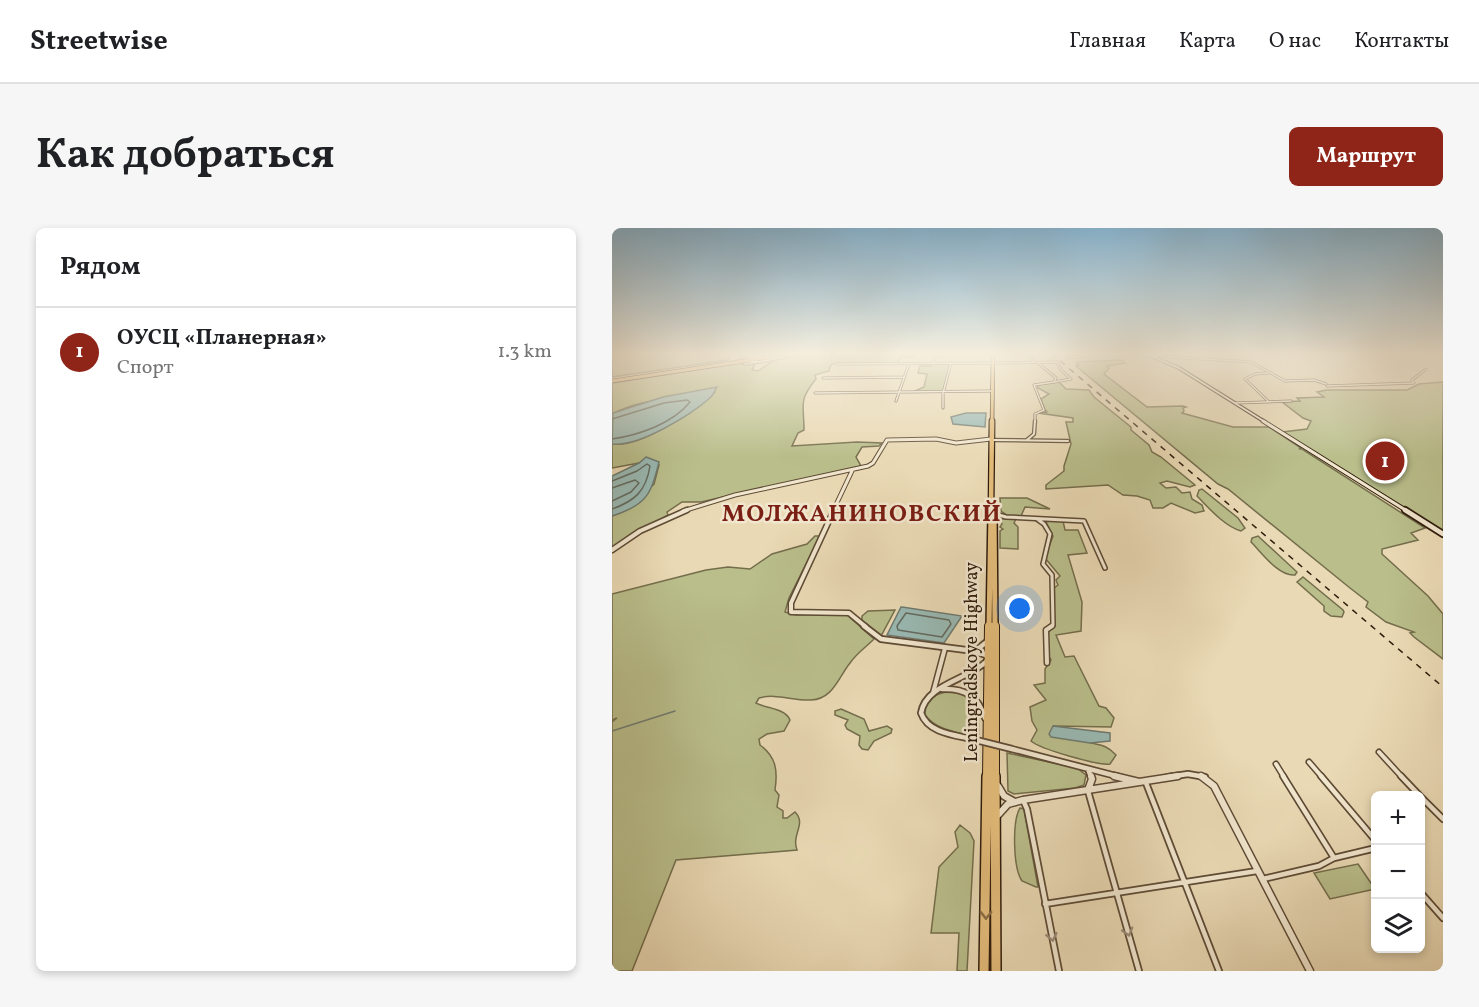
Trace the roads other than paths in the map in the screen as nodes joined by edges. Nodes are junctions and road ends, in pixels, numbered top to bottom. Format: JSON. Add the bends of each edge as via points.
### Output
{"nodes":[{"id":1,"x":900,"y":388,"type":"edge"},
{"id":2,"x":946,"y":388,"type":"edge"},
{"id":3,"x":992,"y":388,"type":"edge"},
{"id":4,"x":993,"y":388,"type":"edge"},
{"id":5,"x":1035,"y":388,"type":"edge"},
{"id":6,"x":1210,"y":388,"type":"edge"},
{"id":7,"x":1256,"y":388,"type":"edge"},
{"id":8,"x":992,"y":391,"type":"junction"},
{"id":9,"x":899,"y":392,"type":"junction"},
{"id":10,"x":945,"y":392,"type":"junction"},
{"id":11,"x":815,"y":393,"type":"dead end"},
{"id":12,"x":896,"y":401,"type":"dead end"},
{"id":13,"x":1291,"y":401,"type":"dead end"},
{"id":14,"x":1269,"y":402,"type":"junction"},
{"id":15,"x":1235,"y":403,"type":"junction"},
{"id":16,"x":943,"y":408,"type":"dead end"},
{"id":17,"x":1027,"y":440,"type":"junction"},
{"id":18,"x":990,"y":441,"type":"junction"},
{"id":19,"x":1068,"y":441,"type":"dead end"},
{"id":20,"x":852,"y":470,"type":"junction"},
{"id":21,"x":994,"y":512,"type":"junction"},
{"id":22,"x":1006,"y":518,"type":"junction"},
{"id":23,"x":1037,"y":519,"type":"junction"},
{"id":24,"x":994,"y":525,"type":"junction"},
{"id":25,"x":1443,"y":534,"type":"edge"},
{"id":26,"x":612,"y":550,"type":"edge"},
{"id":27,"x":1105,"y":568,"type":"dead end"},
{"id":28,"x":989,"y":639,"type":"junction"},
{"id":29,"x":945,"y":648,"type":"junction"},
{"id":30,"x":974,"y":651,"type":"junction"},
{"id":31,"x":989,"y":657,"type":"junction"},
{"id":32,"x":1047,"y":663,"type":"dead end"},
{"id":33,"x":934,"y":692,"type":"junction"},
{"id":34,"x":988,"y":731,"type":"junction"},
{"id":35,"x":1379,"y":752,"type":"dead end"},
{"id":36,"x":1309,"y":762,"type":"dead end"},
{"id":37,"x":1276,"y":764,"type":"dead end"},
{"id":38,"x":1087,"y":768,"type":"junction"},
{"id":39,"x":996,"y":776,"type":"junction"},
{"id":40,"x":1144,"y":783,"type":"junction"},
{"id":41,"x":1088,"y":790,"type":"junction"},
{"id":42,"x":1415,"y":791,"type":"edge"},
{"id":43,"x":1023,"y":800,"type":"junction"},
{"id":44,"x":1425,"y":801,"type":"edge"},
{"id":45,"x":1443,"y":819,"type":"edge"},
{"id":46,"x":996,"y":825,"type":"junction"},
{"id":47,"x":1371,"y":835,"type":"edge"},
{"id":48,"x":1371,"y":849,"type":"edge"},
{"id":49,"x":1334,"y":858,"type":"junction"},
{"id":50,"x":1257,"y":870,"type":"junction"},
{"id":51,"x":1262,"y":879,"type":"junction"},
{"id":52,"x":1185,"y":882,"type":"junction"},
{"id":53,"x":1116,"y":894,"type":"junction"},
{"id":54,"x":1425,"y":898,"type":"edge"},
{"id":55,"x":1045,"y":904,"type":"junction"},
{"id":56,"x":1443,"y":918,"type":"edge"},
{"id":57,"x":984,"y":971,"type":"edge"},
{"id":58,"x":996,"y":971,"type":"edge"},
{"id":59,"x":1059,"y":971,"type":"edge"},
{"id":60,"x":1139,"y":971,"type":"edge"},
{"id":61,"x":1219,"y":971,"type":"edge"},
{"id":62,"x":1310,"y":971,"type":"edge"}],
"edges":[{"from":1,"to":9,"type":"street"},
{"from":2,"to":10,"type":"street"},
{"from":3,"to":8,"type":"highway","name":"Leningradskoye Highway"},
{"from":4,"to":18,"type":"highway","name":"Leningradskoye Highway"},
{"from":5,"to":17,"type":"street","via":[[1044,410],[1035,414],[1034,434]]},
{"from":6,"to":15,"type":"main road"},
{"from":7,"to":14,"type":"street"},
{"from":8,"to":10,"type":"street"},
{"from":8,"to":18,"type":"highway","name":"Leningradskoye Highway"},
{"from":9,"to":10,"type":"street"},
{"from":9,"to":11,"type":"street"},
{"from":9,"to":12,"type":"street"},
{"from":10,"to":16,"type":"street"},
{"from":13,"to":14,"type":"street"},
{"from":14,"to":15,"type":"street"},
{"from":15,"to":25,"type":"main road"},
{"from":17,"to":18,"type":"street"},
{"from":17,"to":19,"type":"street"},
{"from":18,"to":20,"type":"street","via":[[887,440],[872,464]]},
{"from":18,"to":21,"type":"highway","name":"Leningradskoye Highway"},
{"from":18,"to":28,"type":"highway","name":"Leningradskoye Highway"},
{"from":20,"to":26,"type":"street","via":[[696,505],[641,530]]},
{"from":20,"to":29,"type":"street","via":[[789,608],[797,614],[849,613],[881,639]]},
{"from":21,"to":22,"type":"street"},
{"from":21,"to":24,"type":"highway","name":"Leningradskoye Highway"},
{"from":22,"to":23,"type":"street"},
{"from":22,"to":24,"type":"street"},
{"from":23,"to":27,"type":"street","via":[[1086,523]]},
{"from":23,"to":32,"type":"street","via":[[1048,527],[1050,535],[1043,564],[1052,575],[1053,625],[1046,630]]},
{"from":24,"to":39,"type":"highway","name":"Leningradskoye Highway"},
{"from":28,"to":30,"type":"street"},
{"from":28,"to":31,"type":"highway","name":"Leningradskoye Highway"},
{"from":29,"to":30,"type":"street"},
{"from":29,"to":33,"type":"street"},
{"from":30,"to":31,"type":"street"},
{"from":31,"to":33,"type":"street","via":[[974,674]]},
{"from":31,"to":34,"type":"highway","name":"Leningradskoye Highway"},
{"from":33,"to":34,"type":"street","via":[[956,688],[973,696],[982,708]]},
{"from":33,"to":38,"type":"street","bridge":true,"via":[[920,711],[923,720],[938,729]]},
{"from":34,"to":57,"type":"highway","name":"Leningradskoye Highway","one_way":true},
{"from":35,"to":42,"type":"street"},
{"from":36,"to":47,"type":"street"},
{"from":37,"to":49,"type":"street"},
{"from":38,"to":40,"type":"street"},
{"from":38,"to":41,"type":"street","via":[[1092,779]]},
{"from":39,"to":43,"type":"street","via":[[1004,796]]},
{"from":39,"to":46,"type":"highway","name":"Leningradskoye Highway"},
{"from":40,"to":41,"type":"street"},
{"from":40,"to":50,"type":"street","via":[[1195,774],[1211,782]]},
{"from":40,"to":52,"type":"street"},
{"from":41,"to":43,"type":"street"},
{"from":41,"to":53,"type":"street"},
{"from":43,"to":46,"type":"street","via":[[1004,806]]},
{"from":43,"to":55,"type":"street"},
{"from":44,"to":45,"type":"street"},
{"from":46,"to":58,"type":"highway","name":"Leningradskoye Highway"},
{"from":48,"to":49,"type":"street"},
{"from":49,"to":51,"type":"street","via":[[1319,866]]},
{"from":50,"to":51,"type":"street"},
{"from":50,"to":52,"type":"street"},
{"from":51,"to":62,"type":"street"},
{"from":52,"to":53,"type":"street"},
{"from":52,"to":61,"type":"street"},
{"from":53,"to":55,"type":"street"},
{"from":53,"to":60,"type":"street","one_way":true},
{"from":54,"to":56,"type":"street"},
{"from":55,"to":59,"type":"street","one_way":true}]}
